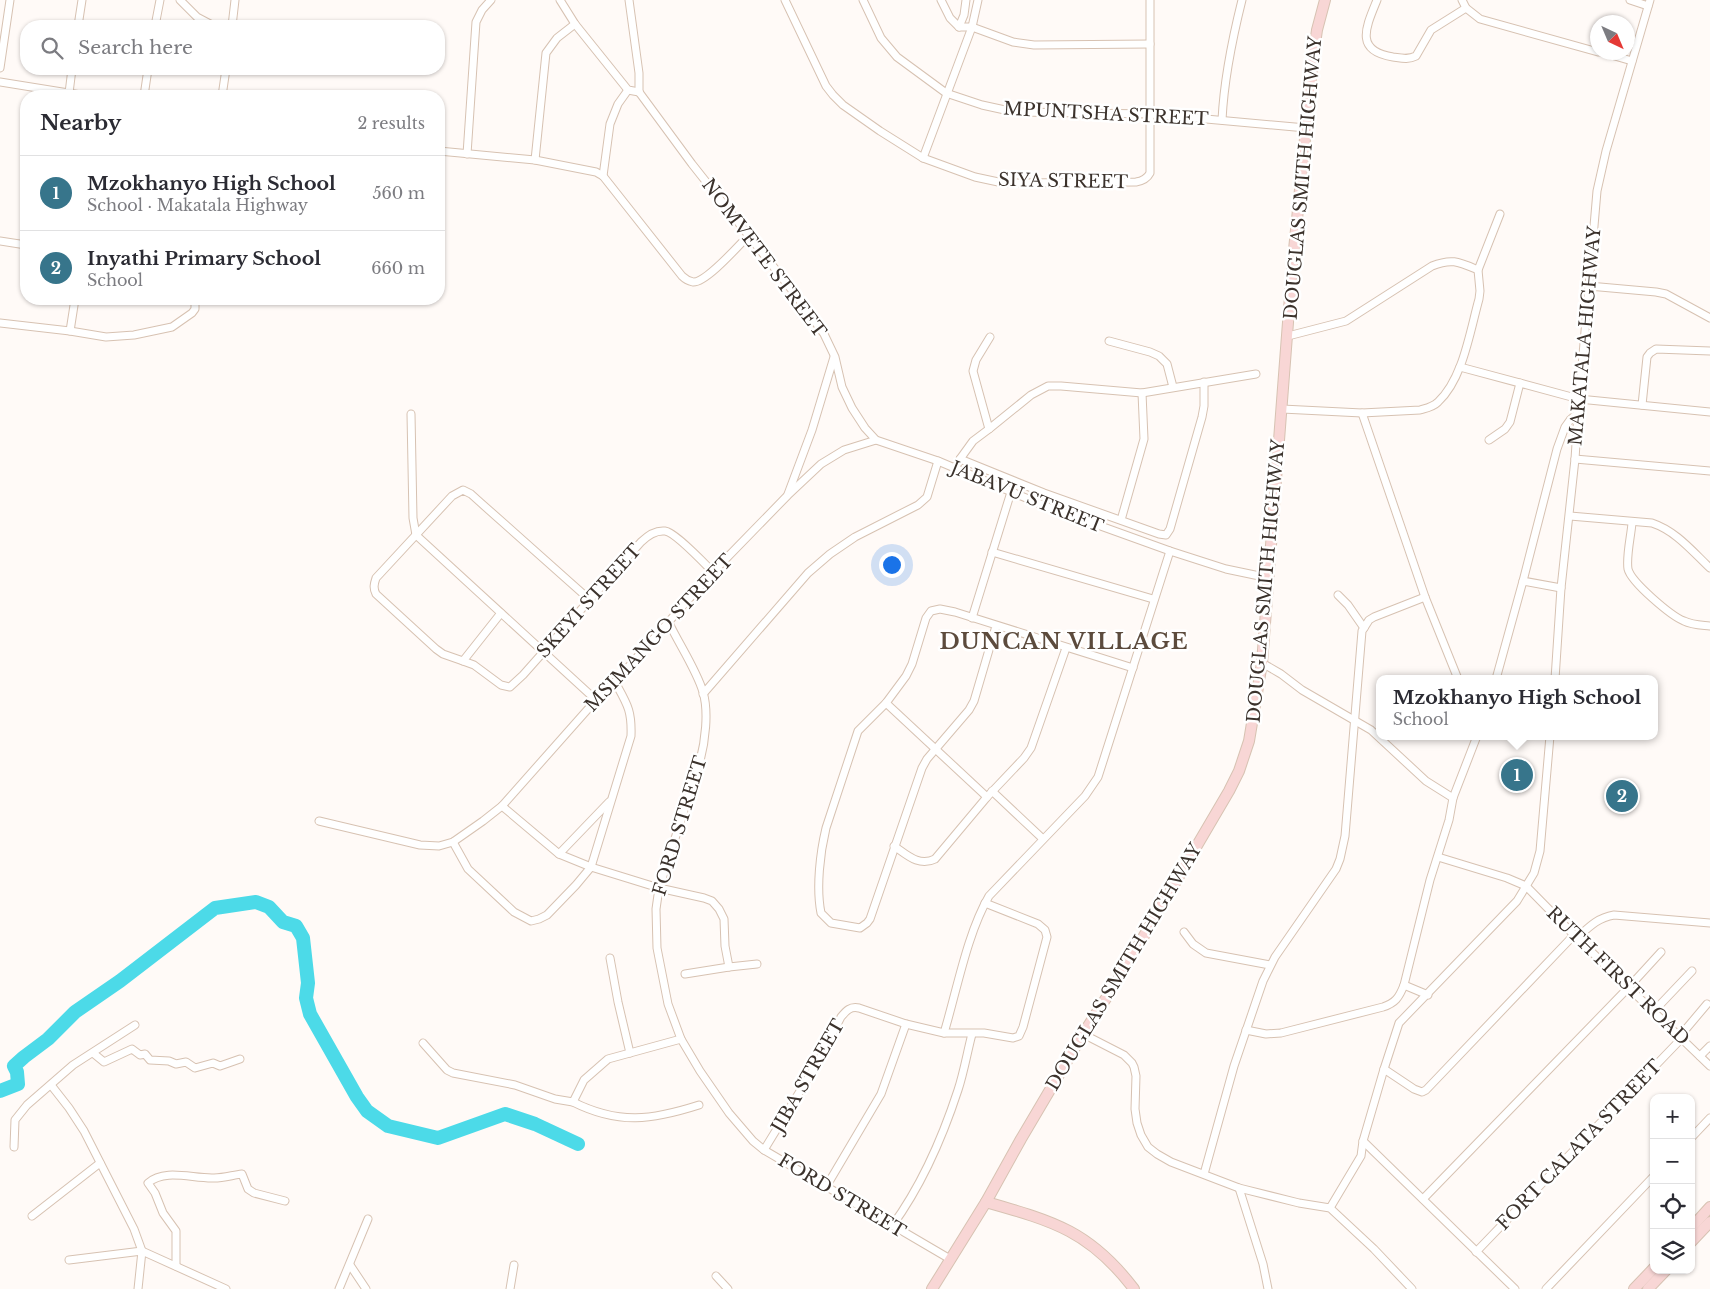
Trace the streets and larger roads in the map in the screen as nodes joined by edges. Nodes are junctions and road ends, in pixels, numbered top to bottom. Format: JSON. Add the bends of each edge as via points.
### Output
{"nodes":[{"id":1,"x":10,"y":0,"type":"edge"},
{"id":2,"x":82,"y":0,"type":"edge"},
{"id":3,"x":160,"y":0,"type":"edge"},
{"id":4,"x":180,"y":0,"type":"edge"},
{"id":5,"x":235,"y":0,"type":"edge"},
{"id":6,"x":491,"y":0,"type":"edge"},
{"id":7,"x":560,"y":0,"type":"edge"},
{"id":8,"x":629,"y":0,"type":"edge"},
{"id":9,"x":785,"y":0,"type":"edge"},
{"id":10,"x":863,"y":0,"type":"edge"},
{"id":11,"x":941,"y":0,"type":"edge"},
{"id":12,"x":966,"y":0,"type":"edge"},
{"id":13,"x":978,"y":0,"type":"edge"},
{"id":14,"x":1150,"y":0,"type":"edge"},
{"id":15,"x":1242,"y":0,"type":"edge"},
{"id":16,"x":1325,"y":0,"type":"edge"},
{"id":17,"x":1377,"y":0,"type":"edge"},
{"id":18,"x":1462,"y":0,"type":"edge"},
{"id":19,"x":1630,"y":0,"type":"edge"},
{"id":20,"x":1649,"y":3,"type":"edge"},
{"id":21,"x":1466,"y":8,"type":"junction"},
{"id":22,"x":79,"y":20,"type":"edge"},
{"id":23,"x":156,"y":20,"type":"edge"},
{"id":24,"x":203,"y":20,"type":"edge"},
{"id":25,"x":233,"y":20,"type":"edge"},
{"id":26,"x":575,"y":24,"type":"junction"},
{"id":27,"x":959,"y":27,"type":"junction"},
{"id":28,"x":972,"y":27,"type":"junction"},
{"id":29,"x":1150,"y":44,"type":"junction"},
{"id":30,"x":1590,"y":50,"type":"edge"},
{"id":31,"x":1628,"y":60,"type":"edge"},
{"id":32,"x":1632,"y":61,"type":"junction"},
{"id":33,"x":0,"y":68,"type":"edge"},
{"id":34,"x":71,"y":75,"type":"edge"},
{"id":35,"x":147,"y":75,"type":"edge"},
{"id":36,"x":225,"y":75,"type":"edge"},
{"id":37,"x":0,"y":82,"type":"edge"},
{"id":38,"x":50,"y":90,"type":"edge"},
{"id":39,"x":69,"y":90,"type":"edge"},
{"id":40,"x":145,"y":90,"type":"edge"},
{"id":41,"x":223,"y":90,"type":"edge"},
{"id":42,"x":628,"y":90,"type":"junction"},
{"id":43,"x":639,"y":92,"type":"junction"},
{"id":44,"x":946,"y":93,"type":"junction"},
{"id":45,"x":1151,"y":114,"type":"junction"},
{"id":46,"x":1222,"y":120,"type":"junction"},
{"id":47,"x":1306,"y":128,"type":"junction"},
{"id":48,"x":445,"y":151,"type":"edge"},
{"id":49,"x":467,"y":154,"type":"junction"},
{"id":50,"x":923,"y":158,"type":"junction"},
{"id":51,"x":535,"y":160,"type":"junction"},
{"id":52,"x":603,"y":176,"type":"junction"},
{"id":53,"x":1500,"y":214,"type":"dead end"},
{"id":54,"x":749,"y":235,"type":"junction"},
{"id":55,"x":0,"y":241,"type":"edge"},
{"id":56,"x":20,"y":244,"type":"edge"},
{"id":57,"x":1478,"y":270,"type":"junction"},
{"id":58,"x":1589,"y":286,"type":"junction"},
{"id":59,"x":74,"y":305,"type":"edge"},
{"id":60,"x":195,"y":305,"type":"edge"},
{"id":61,"x":1710,"y":318,"type":"edge"},
{"id":62,"x":0,"y":324,"type":"edge"},
{"id":63,"x":70,"y":331,"type":"junction"},
{"id":64,"x":1288,"y":336,"type":"junction"},
{"id":65,"x":990,"y":337,"type":"dead end"},
{"id":66,"x":1109,"y":342,"type":"dead end"},
{"id":67,"x":1710,"y":351,"type":"edge"},
{"id":68,"x":834,"y":357,"type":"junction"},
{"id":69,"x":1460,"y":368,"type":"junction"},
{"id":70,"x":1256,"y":374,"type":"dead end"},
{"id":71,"x":1204,"y":382,"type":"junction"},
{"id":72,"x":1520,"y":383,"type":"junction"},
{"id":73,"x":1173,"y":387,"type":"junction"},
{"id":74,"x":1142,"y":393,"type":"junction"},
{"id":75,"x":1579,"y":399,"type":"junction"},
{"id":76,"x":1642,"y":405,"type":"junction"},
{"id":77,"x":1282,"y":410,"type":"junction"},
{"id":78,"x":1710,"y":412,"type":"edge"},
{"id":79,"x":1362,"y":413,"type":"junction"},
{"id":80,"x":1578,"y":413,"type":"junction"},
{"id":81,"x":411,"y":414,"type":"dead end"},
{"id":82,"x":989,"y":428,"type":"junction"},
{"id":83,"x":876,"y":440,"type":"junction"},
{"id":84,"x":1489,"y":440,"type":"dead end"},
{"id":85,"x":960,"y":459,"type":"junction"},
{"id":86,"x":1575,"y":459,"type":"junction"},
{"id":87,"x":938,"y":461,"type":"junction"},
{"id":88,"x":955,"y":469,"type":"junction"},
{"id":89,"x":1710,"y":472,"type":"edge"},
{"id":90,"x":1011,"y":492,"type":"junction"},
{"id":91,"x":788,"y":495,"type":"junction"},
{"id":92,"x":1570,"y":516,"type":"junction"},
{"id":93,"x":1121,"y":520,"type":"junction"},
{"id":94,"x":1632,"y":523,"type":"junction"},
{"id":95,"x":416,"y":535,"type":"junction"},
{"id":96,"x":1170,"y":551,"type":"junction"},
{"id":97,"x":992,"y":552,"type":"junction"},
{"id":98,"x":1710,"y":568,"type":"edge"},
{"id":99,"x":714,"y":572,"type":"junction"},
{"id":100,"x":1269,"y":578,"type":"junction"},
{"id":101,"x":1523,"y":581,"type":"junction"},
{"id":102,"x":1561,"y":588,"type":"junction"},
{"id":103,"x":1338,"y":596,"type":"dead end"},
{"id":104,"x":1425,"y":597,"type":"junction"},
{"id":105,"x":1154,"y":599,"type":"junction"},
{"id":106,"x":590,"y":600,"type":"junction"},
{"id":107,"x":501,"y":613,"type":"junction"},
{"id":108,"x":972,"y":618,"type":"junction"},
{"id":109,"x":669,"y":623,"type":"junction"},
{"id":110,"x":996,"y":626,"type":"junction"},
{"id":111,"x":1710,"y":626,"type":"edge"},
{"id":112,"x":1364,"y":628,"type":"junction"},
{"id":113,"x":1066,"y":648,"type":"junction"},
{"id":114,"x":543,"y":651,"type":"junction"},
{"id":115,"x":463,"y":661,"type":"junction"},
{"id":116,"x":1262,"y":663,"type":"junction"},
{"id":117,"x":1133,"y":668,"type":"junction"},
{"id":118,"x":1456,"y":675,"type":"edge"},
{"id":119,"x":1497,"y":675,"type":"edge"},
{"id":120,"x":1554,"y":675,"type":"edge"},
{"id":121,"x":615,"y":682,"type":"junction"},
{"id":122,"x":703,"y":694,"type":"junction"},
{"id":123,"x":596,"y":700,"type":"junction"},
{"id":124,"x":886,"y":703,"type":"junction"},
{"id":125,"x":1355,"y":720,"type":"junction"},
{"id":126,"x":1376,"y":734,"type":"edge"},
{"id":127,"x":1383,"y":740,"type":"edge"},
{"id":128,"x":1475,"y":740,"type":"edge"},
{"id":129,"x":1550,"y":740,"type":"edge"},
{"id":130,"x":934,"y":749,"type":"junction"},
{"id":131,"x":990,"y":794,"type":"junction"},
{"id":132,"x":1453,"y":798,"type":"junction"},
{"id":133,"x":610,"y":801,"type":"junction"},
{"id":134,"x":502,"y":806,"type":"junction"},
{"id":135,"x":319,"y":821,"type":"dead end"},
{"id":136,"x":1043,"y":839,"type":"junction"},
{"id":137,"x":453,"y":842,"type":"junction"},
{"id":138,"x":894,"y":846,"type":"junction"},
{"id":139,"x":559,"y":854,"type":"junction"},
{"id":140,"x":1438,"y":857,"type":"junction"},
{"id":141,"x":590,"y":867,"type":"junction"},
{"id":142,"x":1526,"y":886,"type":"junction"},
{"id":143,"x":659,"y":888,"type":"junction"},
{"id":144,"x":985,"y":903,"type":"junction"},
{"id":145,"x":1710,"y":923,"type":"edge"},
{"id":146,"x":1184,"y":932,"type":"dead end"},
{"id":147,"x":1575,"y":936,"type":"junction"},
{"id":148,"x":1661,"y":952,"type":"dead end"},
{"id":149,"x":610,"y":958,"type":"dead end"},
{"id":150,"x":756,"y":964,"type":"dead end"},
{"id":151,"x":1270,"y":965,"type":"junction"},
{"id":152,"x":729,"y":967,"type":"junction"},
{"id":153,"x":1692,"y":971,"type":"dead end"},
{"id":154,"x":685,"y":974,"type":"dead end"},
{"id":155,"x":1404,"y":985,"type":"junction"},
{"id":156,"x":1629,"y":987,"type":"junction"},
{"id":157,"x":1428,"y":995,"type":"junction"},
{"id":158,"x":1707,"y":1004,"type":"dead end"},
{"id":159,"x":1654,"y":1011,"type":"junction"},
{"id":160,"x":906,"y":1024,"type":"junction"},
{"id":161,"x":135,"y":1025,"type":"dead end"},
{"id":162,"x":1246,"y":1030,"type":"junction"},
{"id":163,"x":944,"y":1033,"type":"junction"},
{"id":164,"x":972,"y":1034,"type":"junction"},
{"id":165,"x":1083,"y":1034,"type":"junction"},
{"id":166,"x":1681,"y":1037,"type":"junction"},
{"id":167,"x":681,"y":1040,"type":"junction"},
{"id":168,"x":423,"y":1043,"type":"dead end"},
{"id":169,"x":1710,"y":1046,"type":"edge"},
{"id":170,"x":92,"y":1053,"type":"junction"},
{"id":171,"x":630,"y":1053,"type":"junction"},
{"id":172,"x":1700,"y":1056,"type":"junction"},
{"id":173,"x":240,"y":1059,"type":"dead end"},
{"id":174,"x":1710,"y":1066,"type":"edge"},
{"id":175,"x":1384,"y":1069,"type":"junction"},
{"id":176,"x":50,"y":1085,"type":"junction"},
{"id":177,"x":573,"y":1102,"type":"junction"},
{"id":178,"x":699,"y":1105,"type":"dead end"},
{"id":179,"x":1710,"y":1118,"type":"edge"},
{"id":180,"x":1695,"y":1134,"type":"edge"},
{"id":181,"x":1363,"y":1142,"type":"junction"},
{"id":182,"x":14,"y":1147,"type":"dead end"},
{"id":183,"x":764,"y":1150,"type":"junction"},
{"id":184,"x":100,"y":1163,"type":"junction"},
{"id":185,"x":1204,"y":1174,"type":"junction"},
{"id":186,"x":1650,"y":1180,"type":"edge"},
{"id":187,"x":826,"y":1187,"type":"junction"},
{"id":188,"x":1239,"y":1188,"type":"junction"},
{"id":189,"x":1423,"y":1199,"type":"junction"},
{"id":190,"x":285,"y":1201,"type":"dead end"},
{"id":191,"x":986,"y":1202,"type":"junction"},
{"id":192,"x":1330,"y":1208,"type":"junction"},
{"id":193,"x":1710,"y":1208,"type":"edge"},
{"id":194,"x":32,"y":1216,"type":"dead end"},
{"id":195,"x":368,"y":1219,"type":"dead end"},
{"id":196,"x":1710,"y":1222,"type":"edge"},
{"id":197,"x":1695,"y":1224,"type":"edge"},
{"id":198,"x":892,"y":1226,"type":"junction"},
{"id":199,"x":1695,"y":1238,"type":"edge"},
{"id":200,"x":142,"y":1251,"type":"junction"},
{"id":201,"x":1476,"y":1252,"type":"junction"},
{"id":202,"x":950,"y":1259,"type":"junction"},
{"id":203,"x":69,"y":1260,"type":"dead end"},
{"id":204,"x":350,"y":1265,"type":"junction"},
{"id":205,"x":514,"y":1265,"type":"dead end"},
{"id":206,"x":176,"y":1266,"type":"junction"},
{"id":207,"x":1650,"y":1272,"type":"edge"},
{"id":208,"x":1662,"y":1274,"type":"edge"},
{"id":209,"x":716,"y":1276,"type":"dead end"},
{"id":210,"x":138,"y":1289,"type":"edge"},
{"id":211,"x":226,"y":1289,"type":"edge"},
{"id":212,"x":339,"y":1289,"type":"edge"},
{"id":213,"x":366,"y":1289,"type":"edge"},
{"id":214,"x":510,"y":1289,"type":"edge"},
{"id":215,"x":728,"y":1289,"type":"edge"},
{"id":216,"x":932,"y":1289,"type":"edge"},
{"id":217,"x":1134,"y":1289,"type":"edge"},
{"id":218,"x":1268,"y":1289,"type":"edge"},
{"id":219,"x":1412,"y":1289,"type":"edge"},
{"id":220,"x":1515,"y":1289,"type":"edge"},
{"id":221,"x":1546,"y":1289,"type":"edge"},
{"id":222,"x":1634,"y":1289,"type":"edge"},
{"id":223,"x":1648,"y":1289,"type":"edge"}],
"edges":[{"from":1,"to":33,"type":"street"},
{"from":2,"to":22,"type":"street"},
{"from":3,"to":23,"type":"street"},
{"from":4,"to":24,"type":"street"},
{"from":5,"to":25,"type":"street"},
{"from":6,"to":49,"type":"street","via":[[476,22]]},
{"from":7,"to":26,"type":"street"},
{"from":8,"to":43,"type":"street"},
{"from":9,"to":50,"type":"street","name":"SIYA STREET","via":[[833,95],[880,132]]},
{"from":10,"to":44,"type":"street","name":"MPUNTSHA STREET","via":[[881,38],[897,57]]},
{"from":11,"to":27,"type":"street"},
{"from":12,"to":27,"type":"street"},
{"from":13,"to":28,"type":"street"},
{"from":14,"to":29,"type":"street"},
{"from":15,"to":46,"type":"street","via":[[1224,89]]},
{"from":16,"to":47,"type":"street","name":"DOUGLAS SMITH HIGHWAY","via":[[1317,30]]},
{"from":17,"to":21,"type":"street","via":[[1366,36],[1368,46],[1382,55],[1404,59],[1416,56],[1431,30]]},
{"from":18,"to":21,"type":"street"},
{"from":19,"to":20,"type":"street"},
{"from":20,"to":32,"type":"street","name":"MAKATALA HIGHWAY"},
{"from":21,"to":30,"type":"street","via":[[1480,19]]},
{"from":26,"to":42,"type":"street"},
{"from":26,"to":51,"type":"street","via":[[557,38],[546,53]]},
{"from":27,"to":28,"type":"street"},
{"from":28,"to":29,"type":"street","via":[[1013,42],[1034,45]]},
{"from":28,"to":44,"type":"street"},
{"from":29,"to":45,"type":"street"},
{"from":31,"to":32,"type":"street"},
{"from":32,"to":58,"type":"street","name":"MAKATALA HIGHWAY","via":[[1597,191]]},
{"from":34,"to":39,"type":"street"},
{"from":35,"to":40,"type":"street"},
{"from":36,"to":41,"type":"street"},
{"from":37,"to":38,"type":"street"},
{"from":42,"to":43,"type":"street"},
{"from":42,"to":52,"type":"street","via":[[612,118]]},
{"from":43,"to":54,"type":"street","name":"NOMVETE STREET"},
{"from":44,"to":45,"type":"street","name":"MPUNTSHA STREET","via":[[1014,112]]},
{"from":44,"to":50,"type":"street"},
{"from":45,"to":46,"type":"street","name":"MPUNTSHA STREET"},
{"from":45,"to":50,"type":"street","name":"SIYA STREET","via":[[1150,173],[1146,179],[1136,182],[1003,183],[975,177]]},
{"from":46,"to":47,"type":"street","name":"MPUNTSHA STREET"},
{"from":47,"to":64,"type":"street","name":"DOUGLAS SMITH HIGHWAY"},
{"from":48,"to":49,"type":"street"},
{"from":49,"to":51,"type":"street"},
{"from":51,"to":52,"type":"street","via":[[589,170]]},
{"from":52,"to":54,"type":"street","via":[[682,276],[689,280],[698,281],[719,266]]},
{"from":53,"to":57,"type":"street"},
{"from":54,"to":68,"type":"street","name":"NOMVETE STREET","via":[[824,334]]},
{"from":55,"to":56,"type":"street"},
{"from":57,"to":64,"type":"street","via":[[1458,262],[1444,261],[1346,321]]},
{"from":57,"to":69,"type":"street","via":[[1479,299]]},
{"from":58,"to":61,"type":"street","via":[[1666,294]]},
{"from":58,"to":75,"type":"street","name":"MAKATALA HIGHWAY"},
{"from":59,"to":63,"type":"street"},
{"from":60,"to":63,"type":"street","via":[[186,318],[172,327],[150,333],[106,337]]},
{"from":62,"to":63,"type":"street"},
{"from":64,"to":77,"type":"street","name":"DOUGLAS SMITH HIGHWAY"},
{"from":65,"to":82,"type":"street","via":[[973,371]]},
{"from":66,"to":73,"type":"street","via":[[1159,356],[1167,364]]},
{"from":67,"to":76,"type":"street","via":[[1656,350],[1650,353]]},
{"from":68,"to":83,"type":"street","via":[[852,408]]},
{"from":68,"to":91,"type":"street","name":"NOMVETE STREET"},
{"from":69,"to":72,"type":"street"},
{"from":69,"to":79,"type":"street","via":[[1438,403],[1430,408]]},
{"from":70,"to":71,"type":"street"},
{"from":71,"to":73,"type":"street"},
{"from":71,"to":93,"type":"street","via":[[1202,417],[1168,533],[1164,535]]},
{"from":72,"to":75,"type":"street"},
{"from":72,"to":84,"type":"street","via":[[1510,422]]},
{"from":73,"to":74,"type":"street"},
{"from":74,"to":82,"type":"street","via":[[1048,386],[1031,395]]},
{"from":74,"to":93,"type":"street","via":[[1144,439]]},
{"from":75,"to":76,"type":"street"},
{"from":75,"to":80,"type":"street","name":"MAKATALA HIGHWAY"},
{"from":76,"to":78,"type":"street"},
{"from":77,"to":79,"type":"street"},
{"from":77,"to":100,"type":"street","name":"DOUGLAS SMITH HIGHWAY"},
{"from":79,"to":104,"type":"street"},
{"from":80,"to":86,"type":"street","name":"MAKATALA HIGHWAY"},
{"from":80,"to":101,"type":"street","via":[[1565,427],[1557,448]]},
{"from":81,"to":95,"type":"street"},
{"from":82,"to":85,"type":"street","via":[[973,441]]},
{"from":83,"to":87,"type":"street","name":"JABAVU STREET"},
{"from":83,"to":91,"type":"street","name":"MSIMANGO STREET","via":[[844,450],[821,464]]},
{"from":85,"to":88,"type":"street"},
{"from":85,"to":93,"type":"street"},
{"from":86,"to":89,"type":"street"},
{"from":86,"to":92,"type":"street","name":"MAKATALA HIGHWAY"},
{"from":87,"to":88,"type":"street","name":"JABAVU STREET"},
{"from":87,"to":122,"type":"street","via":[[924,501],[855,537],[830,554],[808,574]]},
{"from":88,"to":90,"type":"street","name":"JABAVU STREET"},
{"from":90,"to":96,"type":"street","name":"JABAVU STREET"},
{"from":90,"to":97,"type":"street"},
{"from":91,"to":99,"type":"street","name":"MSIMANGO STREET"},
{"from":92,"to":94,"type":"street"},
{"from":92,"to":102,"type":"street","name":"MAKATALA HIGHWAY"},
{"from":94,"to":98,"type":"street","via":[[1652,523],[1667,529]]},
{"from":94,"to":111,"type":"street","via":[[1628,562],[1631,575],[1674,616]]},
{"from":95,"to":106,"type":"street","via":[[463,490]]},
{"from":95,"to":107,"type":"street"},
{"from":95,"to":115,"type":"street","via":[[376,578],[373,587],[376,594],[436,649]]},
{"from":96,"to":100,"type":"street","name":"JABAVU STREET","via":[[1226,569]]},
{"from":96,"to":105,"type":"street"},
{"from":97,"to":105,"type":"street"},
{"from":97,"to":108,"type":"street"},
{"from":99,"to":106,"type":"street","name":"SKEYI STREET","via":[[672,534],[663,530],[641,542]]},
{"from":99,"to":109,"type":"street","name":"MSIMANGO STREET"},
{"from":100,"to":116,"type":"street","name":"DOUGLAS SMITH HIGHWAY"},
{"from":101,"to":102,"type":"street"},
{"from":101,"to":119,"type":"street"},
{"from":102,"to":120,"type":"street","name":"MAKATALA HIGHWAY"},
{"from":103,"to":112,"type":"street"},
{"from":104,"to":112,"type":"street","via":[[1374,617]]},
{"from":104,"to":118,"type":"street"},
{"from":105,"to":117,"type":"street"},
{"from":106,"to":114,"type":"street","name":"SKEYI STREET"},
{"from":107,"to":114,"type":"street"},
{"from":107,"to":115,"type":"street"},
{"from":108,"to":110,"type":"street"},
{"from":108,"to":124,"type":"street","via":[[940,609],[930,611],[909,670]]},
{"from":109,"to":121,"type":"street","name":"MSIMANGO STREET"},
{"from":109,"to":122,"type":"street","name":"FORD STREET"},
{"from":110,"to":113,"type":"street"},
{"from":110,"to":130,"type":"street","via":[[974,701]]},
{"from":112,"to":125,"type":"street"},
{"from":113,"to":117,"type":"street"},
{"from":113,"to":131,"type":"street","via":[[1031,748]]},
{"from":114,"to":115,"type":"street","name":"SKEYI STREET","via":[[510,687],[500,685],[474,665]]},
{"from":114,"to":123,"type":"street"},
{"from":116,"to":125,"type":"street"},
{"from":116,"to":165,"type":"street","name":"DOUGLAS SMITH HIGHWAY","via":[[1252,730],[1239,771]]},
{"from":117,"to":136,"type":"street","via":[[1094,785]]},
{"from":121,"to":123,"type":"street","name":"MSIMANGO STREET"},
{"from":121,"to":133,"type":"street","via":[[632,720],[631,736]]},
{"from":122,"to":143,"type":"street","name":"FORD STREET","via":[[705,742]]},
{"from":123,"to":134,"type":"street","name":"MSIMANGO STREET"},
{"from":124,"to":130,"type":"street"},
{"from":124,"to":138,"type":"street","via":[[858,732],[826,828],[819,893],[821,913],[831,923],[853,928],[867,923]]},
{"from":125,"to":126,"type":"street"},
{"from":125,"to":151,"type":"street","via":[[1345,836],[1340,859]]},
{"from":127,"to":132,"type":"street","via":[[1426,781]]},
{"from":128,"to":132,"type":"street"},
{"from":129,"to":142,"type":"street","via":[[1540,851]]},
{"from":130,"to":131,"type":"street"},
{"from":130,"to":138,"type":"street","via":[[922,768]]},
{"from":131,"to":136,"type":"street"},
{"from":131,"to":138,"type":"street","via":[[935,859],[921,862]]},
{"from":132,"to":140,"type":"street"},
{"from":133,"to":139,"type":"street"},
{"from":133,"to":141,"type":"street"},
{"from":134,"to":137,"type":"street","name":"MSIMANGO STREET"},
{"from":134,"to":139,"type":"street"},
{"from":135,"to":137,"type":"street","via":[[420,845],[439,846]]},
{"from":136,"to":144,"type":"street"},
{"from":137,"to":141,"type":"street","via":[[468,870],[514,912],[531,921],[552,910]]},
{"from":139,"to":141,"type":"street"},
{"from":140,"to":142,"type":"street"},
{"from":140,"to":155,"type":"street"},
{"from":141,"to":143,"type":"street"},
{"from":142,"to":147,"type":"street","name":"RUTH FIRST ROAD"},
{"from":142,"to":157,"type":"street","via":[[1517,901]]},
{"from":143,"to":152,"type":"street","via":[[704,898],[716,904],[724,919]]},
{"from":143,"to":167,"type":"street","name":"FORD STREET","via":[[657,948],[668,1004]]},
{"from":144,"to":163,"type":"street"},
{"from":144,"to":164,"type":"street","via":[[1038,924],[1047,937],[1019,1036]]},
{"from":145,"to":147,"type":"street","via":[[1614,915],[1601,918]]},
{"from":146,"to":151,"type":"street","via":[[1193,944],[1206,952]]},
{"from":147,"to":156,"type":"street","name":"RUTH FIRST ROAD"},
{"from":147,"to":175,"type":"street","via":[[1424,1091],[1419,1092]]},
{"from":148,"to":156,"type":"street"},
{"from":149,"to":171,"type":"street"},
{"from":150,"to":152,"type":"street"},
{"from":151,"to":162,"type":"street"},
{"from":152,"to":154,"type":"street"},
{"from":153,"to":159,"type":"street"},
{"from":155,"to":157,"type":"street"},
{"from":155,"to":162,"type":"street","via":[[1398,999],[1383,1007],[1281,1033]]},
{"from":156,"to":159,"type":"street","name":"RUTH FIRST ROAD"},
{"from":156,"to":189,"type":"street"},
{"from":157,"to":175,"type":"street","via":[[1399,1023]]},
{"from":158,"to":166,"type":"street","name":"FORT CALATA STREET"},
{"from":159,"to":166,"type":"street","name":"RUTH FIRST ROAD"},
{"from":160,"to":163,"type":"street"},
{"from":160,"to":183,"type":"street","name":"JIBA STREET","via":[[855,1007],[845,1012]]},
{"from":160,"to":187,"type":"street","via":[[881,1094]]},
{"from":161,"to":170,"type":"street"},
{"from":162,"to":185,"type":"street"},
{"from":163,"to":164,"type":"street"},
{"from":164,"to":198,"type":"street","via":[[958,1090],[934,1152],[910,1201]]},
{"from":165,"to":185,"type":"street","via":[[1124,1055],[1134,1067],[1137,1122],[1148,1147],[1163,1159]]},
{"from":165,"to":191,"type":"street","name":"DOUGLAS SMITH HIGHWAY"},
{"from":166,"to":172,"type":"street","name":"RUTH FIRST ROAD"},
{"from":166,"to":201,"type":"street","name":"FORT CALATA STREET"},
{"from":167,"to":171,"type":"street"},
{"from":167,"to":183,"type":"street","name":"FORD STREET","via":[[720,1101]]},
{"from":168,"to":177,"type":"street","via":[[453,1074],[515,1085]]},
{"from":169,"to":172,"type":"street"},
{"from":170,"to":173,"type":"street","via":[[104,1062],[132,1049],[140,1055],[145,1054],[150,1060],[176,1064],[186,1062],[195,1068],[213,1063],[220,1066]]},
{"from":170,"to":176,"type":"street"},
{"from":171,"to":177,"type":"street","via":[[600,1064],[584,1080]]},
{"from":172,"to":174,"type":"street","name":"RUTH FIRST ROAD"},
{"from":175,"to":181,"type":"street"},
{"from":176,"to":182,"type":"street","via":[[17,1117]]},
{"from":176,"to":184,"type":"street","via":[[84,1131]]},
{"from":177,"to":178,"type":"street","via":[[589,1110],[633,1119],[662,1116]]},
{"from":179,"to":180,"type":"street"},
{"from":181,"to":189,"type":"street"},
{"from":181,"to":192,"type":"street","via":[[1361,1156]]},
{"from":183,"to":187,"type":"street","name":"FORD STREET"},
{"from":184,"to":194,"type":"street"},
{"from":184,"to":200,"type":"street"},
{"from":185,"to":188,"type":"street"},
{"from":186,"to":221,"type":"street"},
{"from":187,"to":198,"type":"street","name":"FORD STREET"},
{"from":188,"to":192,"type":"street"},
{"from":188,"to":218,"type":"street","via":[[1264,1264]]},
{"from":189,"to":201,"type":"street"},
{"from":190,"to":206,"type":"street","via":[[248,1190],[242,1174],[214,1178],[171,1175],[154,1178],[148,1183],[176,1232]]},
{"from":191,"to":202,"type":"street","name":"DOUGLAS SMITH HIGHWAY"},
{"from":191,"to":217,"type":"street","via":[[1032,1215],[1073,1232],[1095,1246]]},
{"from":192,"to":219,"type":"street"},
{"from":193,"to":197,"type":"street"},
{"from":195,"to":204,"type":"street"},
{"from":196,"to":199,"type":"street"},
{"from":198,"to":202,"type":"street","name":"FORD STREET"},
{"from":200,"to":203,"type":"street"},
{"from":200,"to":206,"type":"street"},
{"from":200,"to":210,"type":"street"},
{"from":201,"to":220,"type":"street"},
{"from":202,"to":216,"type":"street","name":"DOUGLAS SMITH HIGHWAY"},
{"from":204,"to":212,"type":"street"},
{"from":204,"to":213,"type":"street"},
{"from":205,"to":214,"type":"street"},
{"from":206,"to":211,"type":"street"},
{"from":207,"to":222,"type":"street"},
{"from":208,"to":223,"type":"street"},
{"from":209,"to":215,"type":"street"}]}
